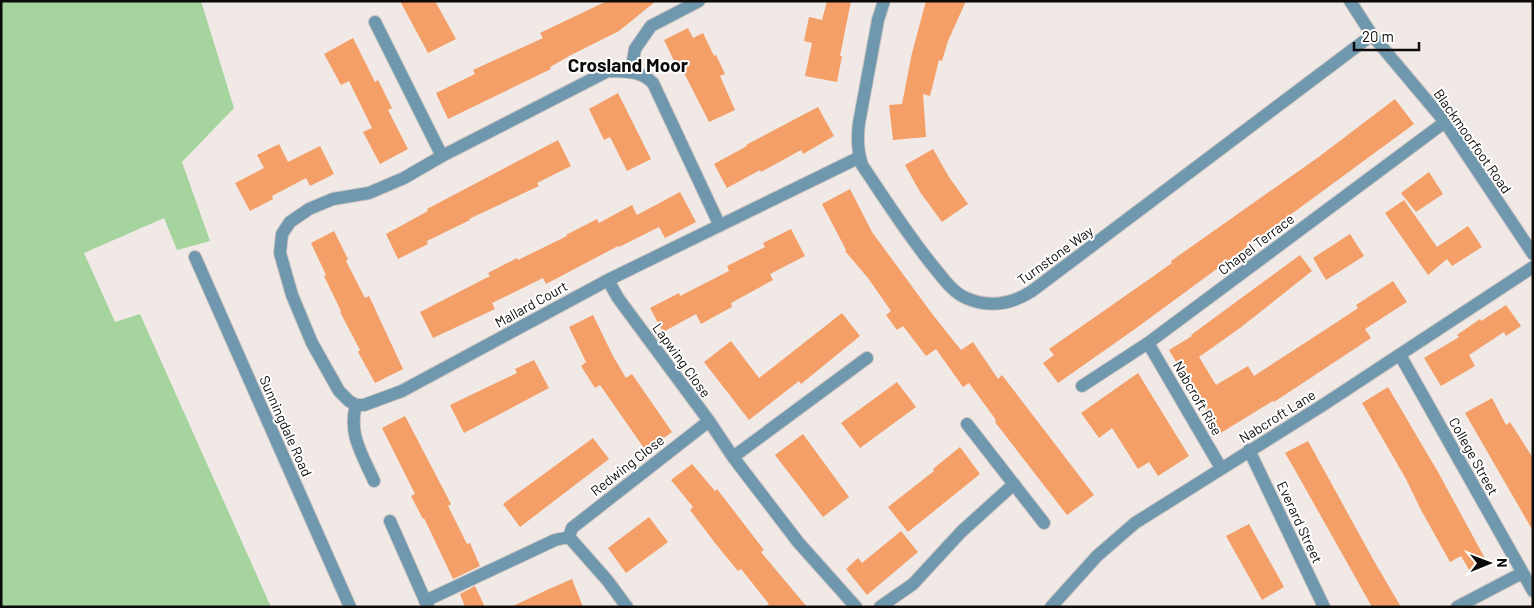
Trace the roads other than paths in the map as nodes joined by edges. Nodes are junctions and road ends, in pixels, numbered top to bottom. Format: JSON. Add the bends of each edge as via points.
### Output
{"nodes":[{"id":1,"x":699,"y":1,"type":"edge"},
{"id":2,"x":884,"y":1,"type":"edge"},
{"id":3,"x":1350,"y":1,"type":"edge"},
{"id":4,"x":375,"y":22,"type":"dead end"},
{"id":5,"x":1372,"y":34,"type":"junction"},
{"id":6,"x":631,"y":72,"type":"junction"},
{"id":7,"x":1445,"y":122,"type":"junction"},
{"id":8,"x":442,"y":156,"type":"junction"},
{"id":9,"x":860,"y":158,"type":"junction"},
{"id":10,"x":719,"y":224,"type":"junction"},
{"id":11,"x":1533,"y":254,"type":"edge"},
{"id":12,"x":195,"y":257,"type":"dead end"},
{"id":13,"x":1533,"y":267,"type":"edge"},
{"id":14,"x":608,"y":280,"type":"junction"},
{"id":15,"x":1148,"y":343,"type":"junction"},
{"id":16,"x":1400,"y":356,"type":"junction"},
{"id":17,"x":867,"y":358,"type":"dead end"},
{"id":18,"x":1082,"y":386,"type":"dead end"},
{"id":19,"x":356,"y":405,"type":"junction"},
{"id":20,"x":709,"y":421,"type":"junction"},
{"id":21,"x":967,"y":424,"type":"dead end"},
{"id":22,"x":1249,"y":450,"type":"junction"},
{"id":23,"x":733,"y":457,"type":"junction"},
{"id":24,"x":1221,"y":468,"type":"junction"},
{"id":25,"x":374,"y":481,"type":"dead end"},
{"id":26,"x":1014,"y":484,"type":"junction"},
{"id":27,"x":390,"y":521,"type":"dead end"},
{"id":28,"x":1044,"y":523,"type":"dead end"},
{"id":29,"x":569,"y":537,"type":"junction"},
{"id":30,"x":1522,"y":573,"type":"junction"},
{"id":31,"x":1533,"y":591,"type":"edge"},
{"id":32,"x":1321,"y":602,"type":"edge"},
{"id":33,"x":427,"y":604,"type":"edge"},
{"id":34,"x":350,"y":607,"type":"edge"},
{"id":35,"x":627,"y":607,"type":"edge"},
{"id":36,"x":856,"y":607,"type":"edge"},
{"id":37,"x":880,"y":607,"type":"edge"},
{"id":38,"x":1051,"y":607,"type":"edge"},
{"id":39,"x":1310,"y":607,"type":"edge"},
{"id":40,"x":1457,"y":607,"type":"edge"}],
"edges":[{"from":1,"to":6,"type":"street","via":[[651,26],[635,49]]},
{"from":2,"to":9,"type":"street","name":"Turnstone Way","via":[[857,136]]},
{"from":3,"to":5,"type":"street","name":"Blackmoorfoot Road"},
{"from":4,"to":8,"type":"street"},
{"from":5,"to":7,"type":"street","name":"Blackmoorfoot Road"},
{"from":5,"to":9,"type":"street","name":"Turnstone Way","via":[[1032,291],[1010,302],[975,301],[950,286],[917,246]]},
{"from":6,"to":8,"type":"street","via":[[608,71]]},
{"from":6,"to":10,"type":"street","via":[[646,76],[653,83]]},
{"from":7,"to":11,"type":"street","name":"Blackmoorfoot Road"},
{"from":7,"to":15,"type":"street","name":"Chapel Terrace"},
{"from":8,"to":19,"type":"street","via":[[369,193],[333,199],[309,209],[290,222],[282,234],[280,253],[292,295],[312,343],[339,391]]},
{"from":9,"to":10,"type":"street","name":"Mallard Court"},
{"from":10,"to":14,"type":"street","name":"Mallard Court"},
{"from":12,"to":34,"type":"street","name":"Sunningdale Road"},
{"from":13,"to":16,"type":"street","name":"Nabcroft Lane"},
{"from":14,"to":19,"type":"street","name":"Mallard Court","via":[[402,391]]},
{"from":14,"to":20,"type":"street","name":"Lapwing Close"},
{"from":15,"to":18,"type":"street","name":"Chapel Terrace"},
{"from":15,"to":24,"type":"street","name":"Nabcroft Rise"},
{"from":16,"to":22,"type":"street","name":"Nabcroft Lane"},
{"from":16,"to":30,"type":"street","name":"College Street"},
{"from":17,"to":23,"type":"street"},
{"from":19,"to":25,"type":"street","via":[[353,419],[356,440]]},
{"from":20,"to":23,"type":"street","name":"Lapwing Close"},
{"from":20,"to":29,"type":"street","name":"Redwing Close","via":[[592,511],[572,528]]},
{"from":21,"to":26,"type":"street"},
{"from":22,"to":24,"type":"street","name":"Nabcroft Lane"},
{"from":22,"to":32,"type":"street","name":"Everard Street"},
{"from":23,"to":36,"type":"street","name":"Lapwing Close","via":[[798,542]]},
{"from":24,"to":38,"type":"street","name":"Nabcroft Lane","via":[[1135,523],[1097,556]]},
{"from":26,"to":28,"type":"street"},
{"from":26,"to":37,"type":"street","via":[[961,532],[914,584]]},
{"from":27,"to":33,"type":"street"},
{"from":29,"to":33,"type":"street","via":[[555,540]]},
{"from":29,"to":35,"type":"street"},
{"from":30,"to":31,"type":"street","name":"College Street"},
{"from":30,"to":40,"type":"street"},
{"from":32,"to":39,"type":"street"}]}
